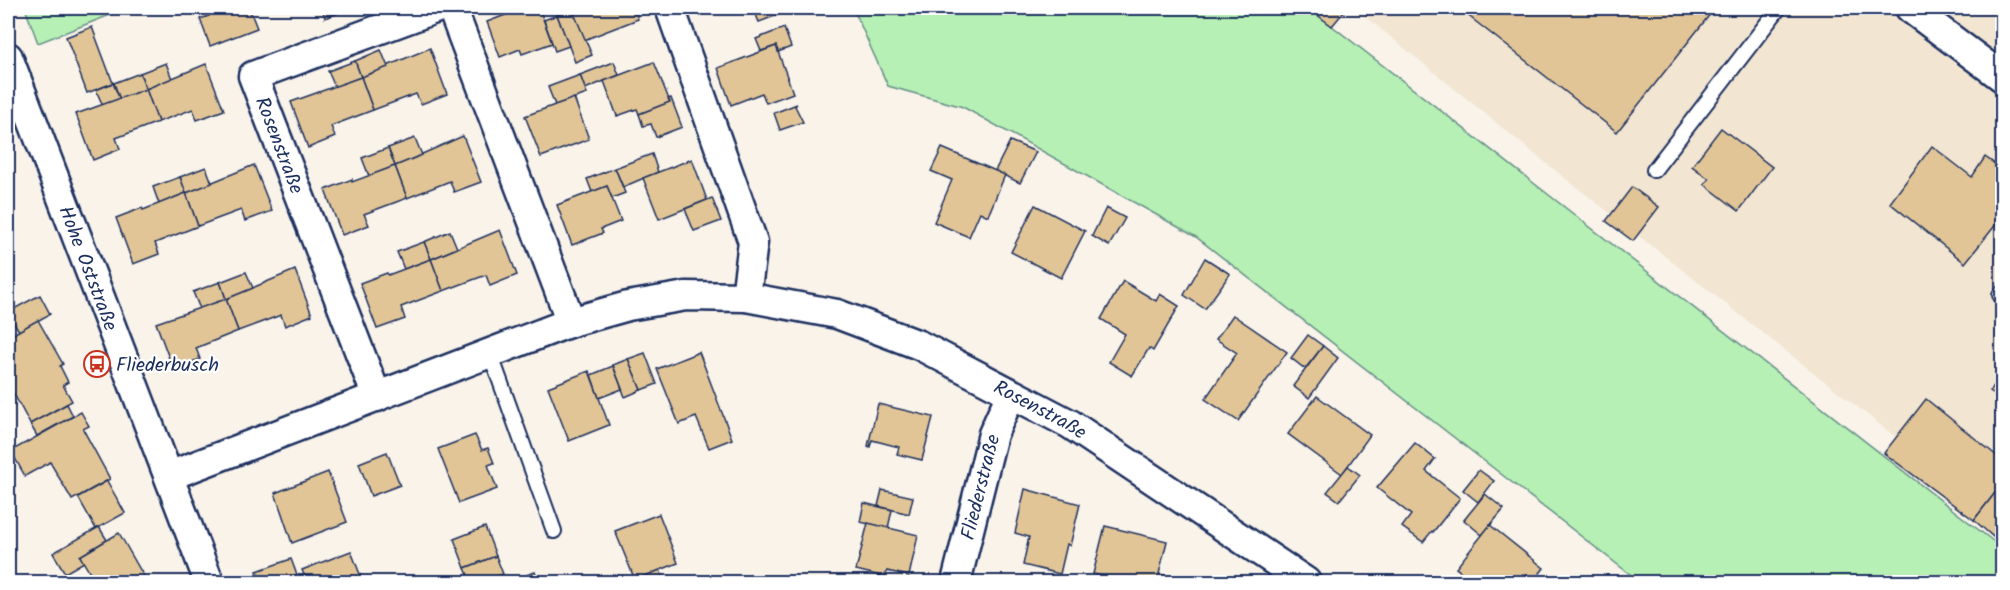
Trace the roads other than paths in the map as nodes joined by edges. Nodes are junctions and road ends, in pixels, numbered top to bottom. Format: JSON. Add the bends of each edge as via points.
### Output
{"nodes":[{"id":1,"x":437,"y":8,"type":"edge"},
{"id":2,"x":452,"y":8,"type":"edge"},
{"id":3,"x":670,"y":8,"type":"edge"},
{"id":4,"x":1779,"y":8,"type":"edge"},
{"id":5,"x":1910,"y":8,"type":"edge"},
{"id":6,"x":8,"y":57,"type":"edge"},
{"id":7,"x":2002,"y":77,"type":"edge"},
{"id":8,"x":1654,"y":170,"type":"dead end"},
{"id":9,"x":746,"y":297,"type":"junction"},
{"id":10,"x":571,"y":322,"type":"junction"},
{"id":11,"x":489,"y":353,"type":"junction"},
{"id":12,"x":1011,"y":394,"type":"junction"},
{"id":13,"x":377,"y":397,"type":"junction"},
{"id":14,"x":170,"y":476,"type":"junction"},
{"id":15,"x":554,"y":531,"type":"dead end"},
{"id":16,"x":209,"y":582,"type":"edge"},
{"id":17,"x":956,"y":582,"type":"edge"},
{"id":18,"x":1305,"y":582,"type":"edge"}],
"edges":[{"from":1,"to":13,"type":"street","name":"Rosenstraße","via":[[253,76]]},
{"from":2,"to":10,"type":"street"},
{"from":3,"to":9,"type":"street","via":[[753,242]]},
{"from":4,"to":8,"type":"lane"},
{"from":5,"to":7,"type":"street"},
{"from":6,"to":14,"type":"street","name":"Hohe Oststraße"},
{"from":9,"to":10,"type":"street","name":"Rosenstraße","via":[[686,296],[628,306]]},
{"from":9,"to":12,"type":"street","name":"Rosenstraße","via":[[837,314],[919,345]]},
{"from":10,"to":11,"type":"street","name":"Rosenstraße"},
{"from":11,"to":13,"type":"street","name":"Rosenstraße"},
{"from":11,"to":15,"type":"lane"},
{"from":12,"to":17,"type":"street","name":"Fliederstraße","via":[[993,434]]},
{"from":12,"to":18,"type":"street","name":"Rosenstraße","via":[[1070,424]]},
{"from":13,"to":14,"type":"street","name":"Rosenstraße"},
{"from":14,"to":16,"type":"street","name":"Hohe Oststraße"}]}
